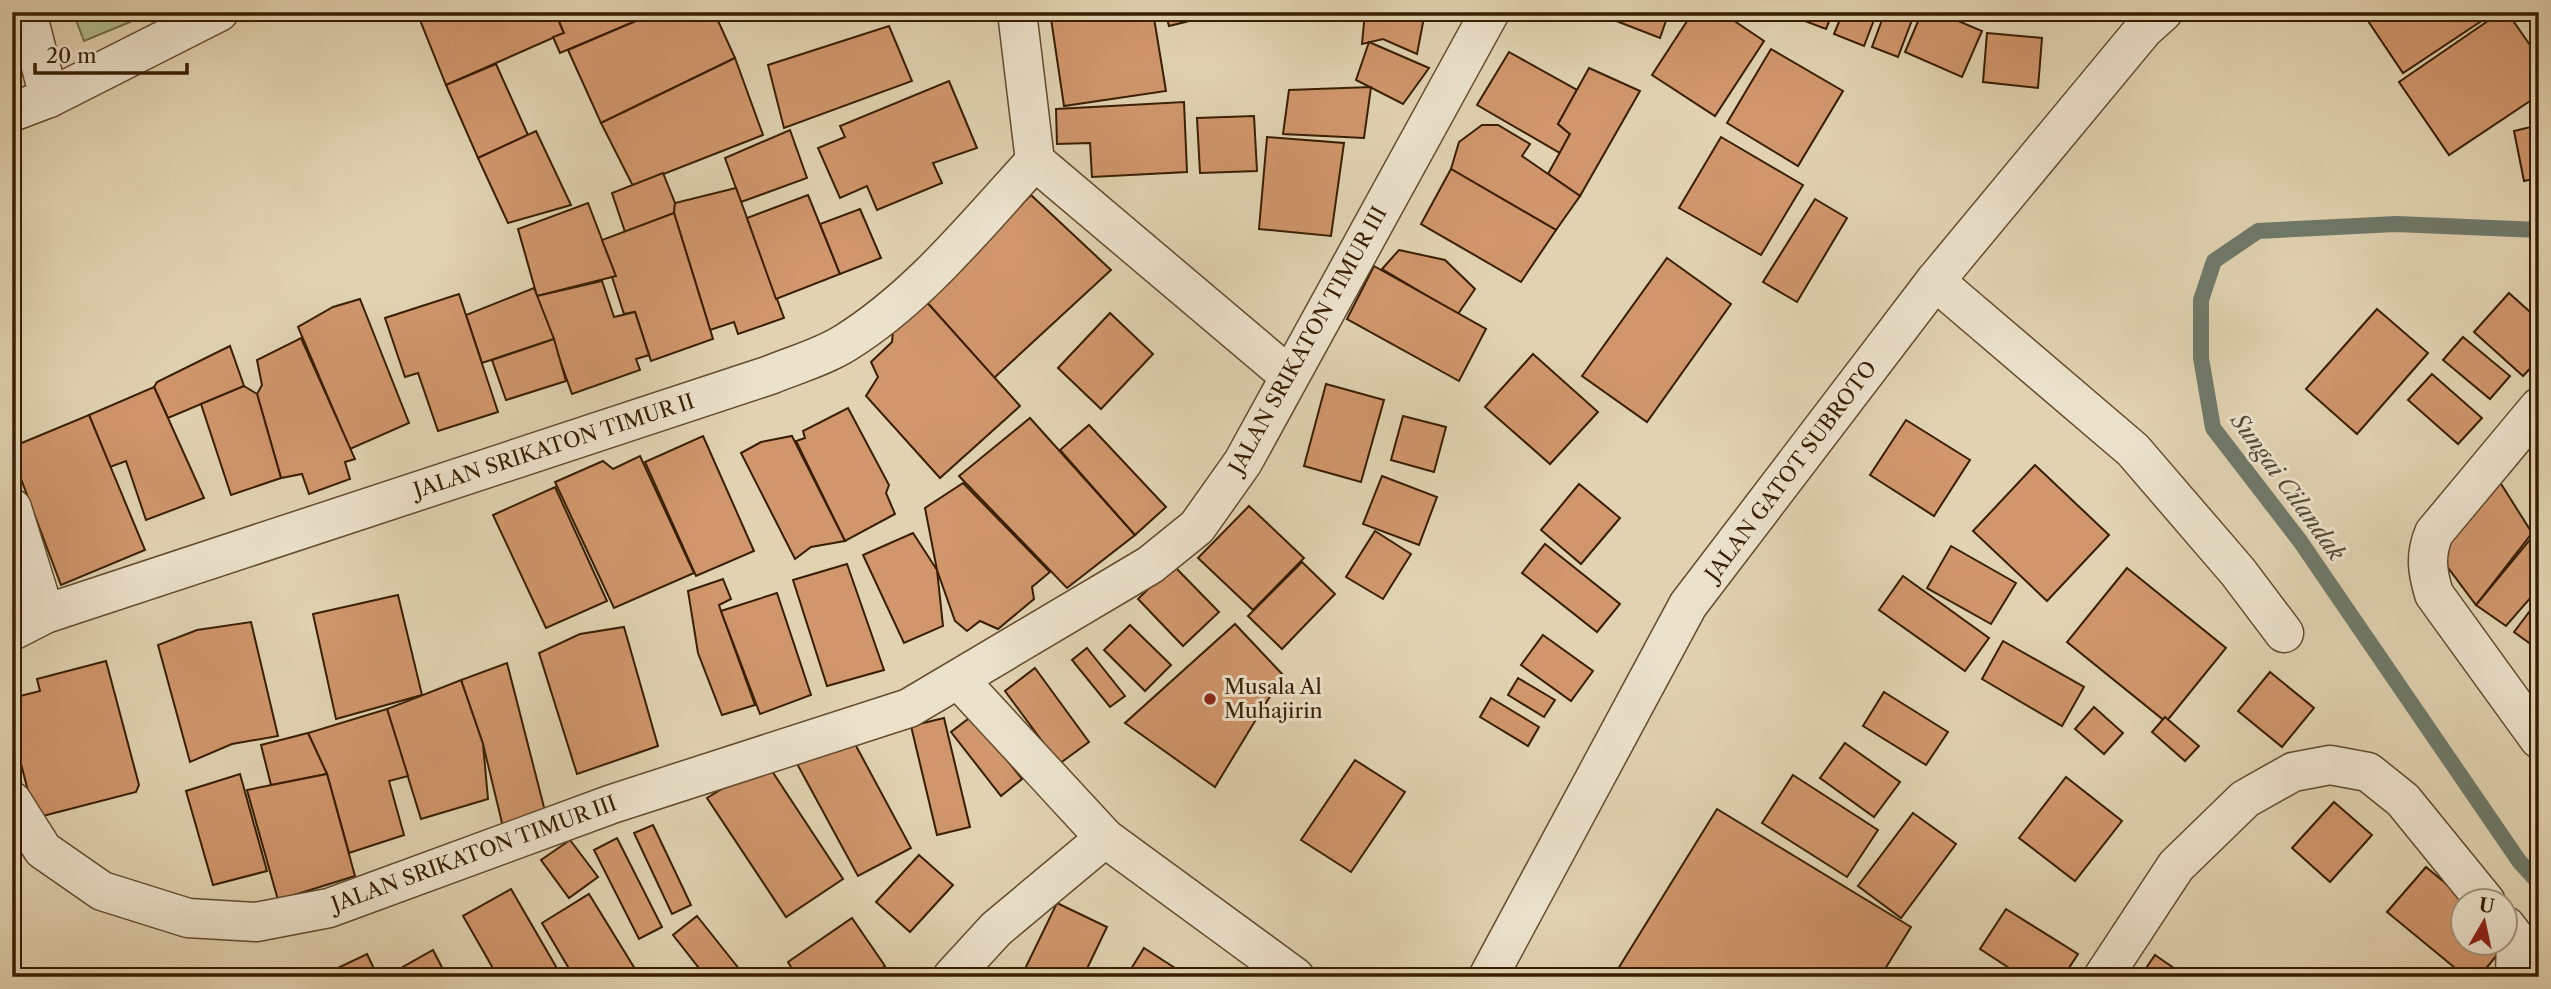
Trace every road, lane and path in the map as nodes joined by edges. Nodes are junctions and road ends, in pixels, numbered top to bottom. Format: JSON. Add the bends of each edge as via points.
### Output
{"nodes":[{"id":1,"x":26,"y":12,"type":"edge"},
{"id":2,"x":219,"y":12,"type":"edge"},
{"id":3,"x":1017,"y":12,"type":"edge"},
{"id":4,"x":1490,"y":12,"type":"edge"},
{"id":5,"x":2163,"y":12,"type":"edge"},
{"id":6,"x":49,"y":98,"type":"junction"},
{"id":7,"x":12,"y":112,"type":"edge"},
{"id":8,"x":1035,"y":161,"type":"junction"},
{"id":9,"x":1935,"y":281,"type":"junction"},
{"id":10,"x":1288,"y":375,"type":"junction"},
{"id":11,"x":2539,"y":407,"type":"edge"},
{"id":12,"x":12,"y":509,"type":"edge"},
{"id":13,"x":45,"y":614,"type":"junction"},
{"id":14,"x":12,"y":631,"type":"edge"},
{"id":15,"x":2284,"y":633,"type":"dead end"},
{"id":16,"x":960,"y":681,"type":"junction"},
{"id":17,"x":2539,"y":738,"type":"edge"},
{"id":18,"x":12,"y":801,"type":"edge"},
{"id":19,"x":1105,"y":838,"type":"junction"},
{"id":20,"x":2475,"y":888,"type":"edge"},
{"id":21,"x":2516,"y":958,"type":"edge"},
{"id":22,"x":952,"y":977,"type":"edge"},
{"id":23,"x":1295,"y":977,"type":"edge"},
{"id":24,"x":1488,"y":977,"type":"edge"},
{"id":25,"x":2103,"y":977,"type":"edge"},
{"id":26,"x":2515,"y":977,"type":"edge"}],
"edges":[{"from":1,"to":6,"type":"street"},
{"from":2,"to":6,"type":"street"},
{"from":3,"to":8,"type":"street"},
{"from":4,"to":10,"type":"street","name":"JALAN SRIKATON TIMUR III"},
{"from":5,"to":9,"type":"street","name":"JALAN GATOT SUBROTO","via":[[2144,29]]},
{"from":6,"to":7,"type":"street"},
{"from":8,"to":10,"type":"street"},
{"from":8,"to":13,"type":"street","name":"JALAN SRIKATON TIMUR II","via":[[897,304],[843,344],[770,375]]},
{"from":9,"to":15,"type":"street","via":[[2133,450]]},
{"from":9,"to":24,"type":"street","name":"JALAN GATOT SUBROTO","via":[[1688,605]]},
{"from":10,"to":16,"type":"street","name":"JALAN SRIKATON TIMUR III","via":[[1243,463],[1197,527],[1150,565]]},
{"from":11,"to":17,"type":"street","via":[[2434,533],[2427,550],[2434,594]]},
{"from":12,"to":13,"type":"street"},
{"from":13,"to":14,"type":"street","name":"JALAN SRIKATON TIMUR II"},
{"from":16,"to":18,"type":"street","name":"JALAN SRIKATON TIMUR III","via":[[909,708],[611,804],[329,908],[256,922],[188,918],[103,891],[43,849]]},
{"from":16,"to":19,"type":"street"},
{"from":19,"to":22,"type":"street","via":[[996,929]]},
{"from":19,"to":23,"type":"street"},
{"from":20,"to":25,"type":"street","via":[[2403,800],[2368,772],[2330,765],[2293,772],[2245,799],[2176,866]]},
{"from":21,"to":26,"type":"street"}]}
